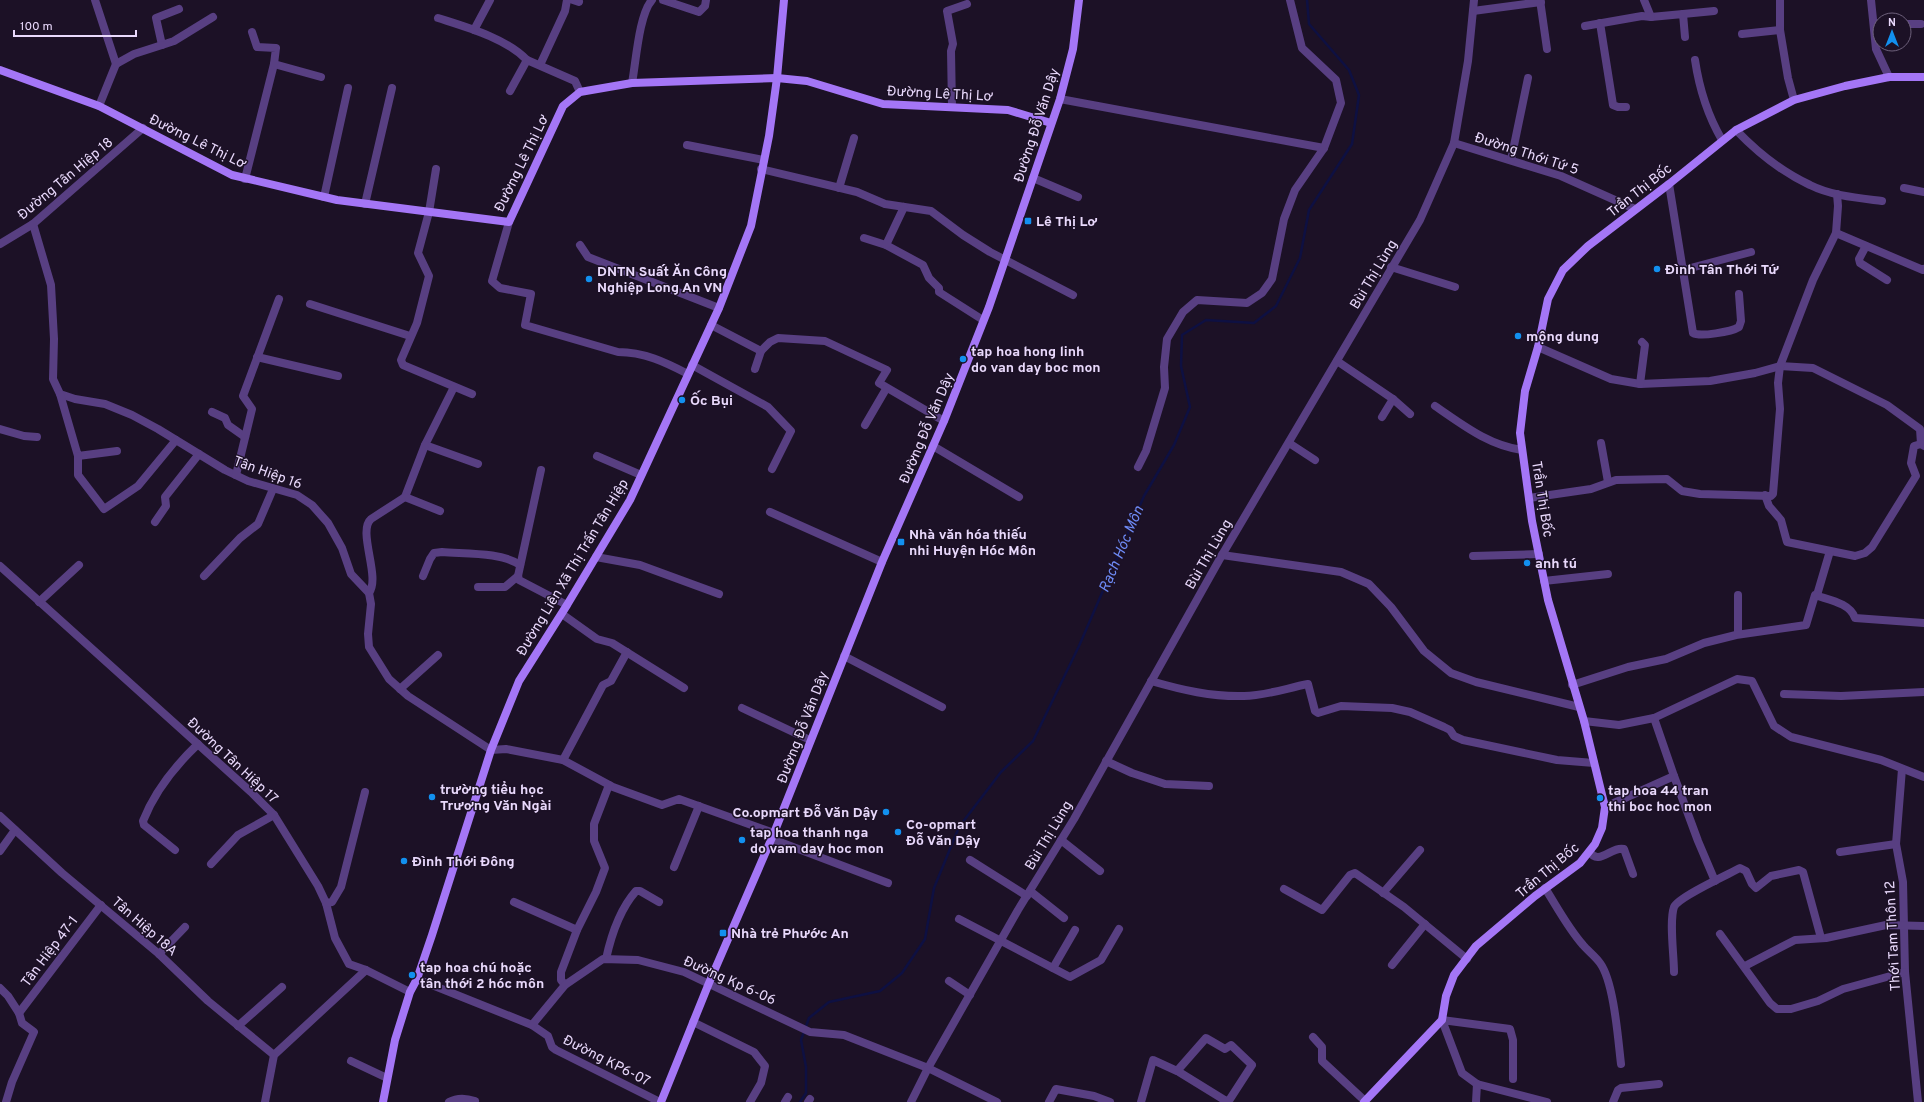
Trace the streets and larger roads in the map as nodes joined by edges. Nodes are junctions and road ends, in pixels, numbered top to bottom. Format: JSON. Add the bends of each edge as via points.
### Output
{"nodes":[{"id":1,"x":95,"y":0,"type":"edge"},
{"id":2,"x":490,"y":0,"type":"edge"},
{"id":3,"x":567,"y":0,"type":"edge"},
{"id":4,"x":652,"y":0,"type":"edge"},
{"id":5,"x":663,"y":0,"type":"edge"},
{"id":6,"x":706,"y":0,"type":"edge"},
{"id":7,"x":784,"y":0,"type":"edge"},
{"id":8,"x":1079,"y":0,"type":"edge"},
{"id":9,"x":1290,"y":0,"type":"edge"},
{"id":10,"x":1474,"y":0,"type":"edge"},
{"id":11,"x":1644,"y":0,"type":"edge"},
{"id":12,"x":1780,"y":0,"type":"edge"},
{"id":13,"x":1871,"y":0,"type":"edge"},
{"id":14,"x":1541,"y":1,"type":"edge"},
{"id":15,"x":967,"y":4,"type":"dead end"},
{"id":16,"x":179,"y":9,"type":"dead end"},
{"id":17,"x":1473,"y":11,"type":"junction"},
{"id":18,"x":1714,"y":11,"type":"dead end"},
{"id":19,"x":1874,"y":12,"type":"edge"},
{"id":20,"x":1683,"y":14,"type":"junction"},
{"id":21,"x":213,"y":16,"type":"dead end"},
{"id":22,"x":1651,"y":17,"type":"junction"},
{"id":23,"x":438,"y":18,"type":"dead end"},
{"id":24,"x":1600,"y":23,"type":"junction"},
{"id":25,"x":1912,"y":24,"type":"edge"},
{"id":26,"x":1922,"y":24,"type":"dead end"},
{"id":27,"x":1585,"y":26,"type":"dead end"},
{"id":28,"x":474,"y":30,"type":"junction"},
{"id":29,"x":1780,"y":30,"type":"junction"},
{"id":30,"x":252,"y":32,"type":"dead end"},
{"id":31,"x":1742,"y":34,"type":"dead end"},
{"id":32,"x":1685,"y":37,"type":"dead end"},
{"id":33,"x":162,"y":45,"type":"junction"},
{"id":34,"x":1547,"y":49,"type":"dead end"},
{"id":35,"x":1877,"y":52,"type":"edge"},
{"id":36,"x":526,"y":60,"type":"junction"},
{"id":37,"x":1695,"y":60,"type":"dead end"},
{"id":38,"x":116,"y":64,"type":"junction"},
{"id":39,"x":274,"y":64,"type":"junction"},
{"id":40,"x":540,"y":65,"type":"junction"},
{"id":41,"x":0,"y":70,"type":"edge"},
{"id":42,"x":1924,"y":76,"type":"edge"},
{"id":43,"x":321,"y":77,"type":"dead end"},
{"id":44,"x":1889,"y":77,"type":"junction"},
{"id":45,"x":777,"y":78,"type":"junction"},
{"id":46,"x":1528,"y":78,"type":"dead end"},
{"id":47,"x":632,"y":83,"type":"junction"},
{"id":48,"x":348,"y":88,"type":"dead end"},
{"id":49,"x":392,"y":88,"type":"dead end"},
{"id":50,"x":510,"y":91,"type":"dead end"},
{"id":51,"x":580,"y":92,"type":"junction"},
{"id":52,"x":1060,"y":99,"type":"junction"},
{"id":53,"x":1794,"y":100,"type":"junction"},
{"id":54,"x":99,"y":106,"type":"junction"},
{"id":55,"x":952,"y":107,"type":"junction"},
{"id":56,"x":1626,"y":107,"type":"dead end"},
{"id":57,"x":1051,"y":123,"type":"junction"},
{"id":58,"x":144,"y":128,"type":"junction"},
{"id":59,"x":1736,"y":130,"type":"junction"},
{"id":60,"x":854,"y":138,"type":"dead end"},
{"id":61,"x":1722,"y":140,"type":"junction"},
{"id":62,"x":1454,"y":143,"type":"junction"},
{"id":63,"x":687,"y":146,"type":"dead end"},
{"id":64,"x":1324,"y":148,"type":"junction"},
{"id":65,"x":764,"y":160,"type":"junction"},
{"id":66,"x":1511,"y":160,"type":"junction"},
{"id":67,"x":436,"y":169,"type":"dead end"},
{"id":68,"x":761,"y":169,"type":"junction"},
{"id":69,"x":1033,"y":178,"type":"junction"},
{"id":70,"x":245,"y":179,"type":"junction"},
{"id":71,"x":1669,"y":184,"type":"junction"},
{"id":72,"x":839,"y":188,"type":"junction"},
{"id":73,"x":1904,"y":188,"type":"dead end"},
{"id":74,"x":1924,"y":192,"type":"edge"},
{"id":75,"x":1837,"y":194,"type":"junction"},
{"id":76,"x":324,"y":197,"type":"junction"},
{"id":77,"x":1078,"y":197,"type":"dead end"},
{"id":78,"x":1882,"y":201,"type":"dead end"},
{"id":79,"x":365,"y":204,"type":"junction"},
{"id":80,"x":904,"y":207,"type":"junction"},
{"id":81,"x":1635,"y":210,"type":"junction"},
{"id":82,"x":429,"y":212,"type":"junction"},
{"id":83,"x":509,"y":222,"type":"junction"},
{"id":84,"x":33,"y":224,"type":"junction"},
{"id":85,"x":1836,"y":233,"type":"junction"},
{"id":86,"x":864,"y":238,"type":"dead end"},
{"id":87,"x":1,"y":241,"type":"edge"},
{"id":88,"x":886,"y":245,"type":"junction"},
{"id":89,"x":580,"y":246,"type":"dead end"},
{"id":90,"x":1866,"y":246,"type":"junction"},
{"id":91,"x":1751,"y":252,"type":"dead end"},
{"id":92,"x":1006,"y":259,"type":"junction"},
{"id":93,"x":1391,"y":267,"type":"junction"},
{"id":94,"x":1924,"y":269,"type":"edge"},
{"id":95,"x":1683,"y":270,"type":"junction"},
{"id":96,"x":1887,"y":280,"type":"dead end"},
{"id":97,"x":1455,"y":287,"type":"dead end"},
{"id":98,"x":1739,"y":294,"type":"dead end"},
{"id":99,"x":1073,"y":295,"type":"dead end"},
{"id":100,"x":279,"y":299,"type":"dead end"},
{"id":101,"x":310,"y":304,"type":"dead end"},
{"id":102,"x":719,"y":308,"type":"junction"},
{"id":103,"x":984,"y":320,"type":"junction"},
{"id":104,"x":711,"y":325,"type":"junction"},
{"id":105,"x":410,"y":336,"type":"junction"},
{"id":106,"x":1642,"y":342,"type":"dead end"},
{"id":107,"x":1538,"y":347,"type":"junction"},
{"id":108,"x":761,"y":351,"type":"junction"},
{"id":109,"x":258,"y":357,"type":"junction"},
{"id":110,"x":1337,"y":361,"type":"junction"},
{"id":111,"x":692,"y":365,"type":"junction"},
{"id":112,"x":1780,"y":366,"type":"junction"},
{"id":113,"x":755,"y":369,"type":"dead end"},
{"id":114,"x":688,"y":374,"type":"junction"},
{"id":115,"x":338,"y":376,"type":"dead end"},
{"id":116,"x":1640,"y":384,"type":"junction"},
{"id":117,"x":454,"y":387,"type":"junction"},
{"id":118,"x":886,"y":389,"type":"junction"},
{"id":119,"x":60,"y":394,"type":"junction"},
{"id":120,"x":472,"y":394,"type":"dead end"},
{"id":121,"x":1393,"y":399,"type":"junction"},
{"id":122,"x":1435,"y":406,"type":"dead end"},
{"id":123,"x":212,"y":412,"type":"dead end"},
{"id":124,"x":1410,"y":414,"type":"dead end"},
{"id":125,"x":1382,"y":417,"type":"dead end"},
{"id":126,"x":944,"y":421,"type":"junction"},
{"id":127,"x":865,"y":425,"type":"dead end"},
{"id":128,"x":0,"y":429,"type":"edge"},
{"id":129,"x":1922,"y":429,"type":"edge"},
{"id":130,"x":36,"y":437,"type":"dead end"},
{"id":131,"x":245,"y":437,"type":"junction"},
{"id":132,"x":176,"y":440,"type":"junction"},
{"id":133,"x":1288,"y":443,"type":"junction"},
{"id":134,"x":1601,"y":443,"type":"dead end"},
{"id":135,"x":425,"y":445,"type":"junction"},
{"id":136,"x":1922,"y":445,"type":"edge"},
{"id":137,"x":933,"y":446,"type":"junction"},
{"id":138,"x":1522,"y":450,"type":"junction"},
{"id":139,"x":117,"y":451,"type":"dead end"},
{"id":140,"x":199,"y":454,"type":"junction"},
{"id":141,"x":78,"y":456,"type":"junction"},
{"id":142,"x":597,"y":456,"type":"dead end"},
{"id":143,"x":1315,"y":460,"type":"dead end"},
{"id":144,"x":478,"y":464,"type":"dead end"},
{"id":145,"x":1138,"y":467,"type":"dead end"},
{"id":146,"x":772,"y":469,"type":"dead end"},
{"id":147,"x":541,"y":470,"type":"dead end"},
{"id":148,"x":236,"y":475,"type":"junction"},
{"id":149,"x":641,"y":475,"type":"junction"},
{"id":150,"x":1608,"y":482,"type":"junction"},
{"id":151,"x":273,"y":489,"type":"junction"},
{"id":152,"x":1765,"y":495,"type":"junction"},
{"id":153,"x":405,"y":497,"type":"junction"},
{"id":154,"x":1019,"y":497,"type":"dead end"},
{"id":155,"x":1529,"y":498,"type":"junction"},
{"id":156,"x":440,"y":511,"type":"dead end"},
{"id":157,"x":770,"y":512,"type":"dead end"},
{"id":158,"x":155,"y":522,"type":"dead end"},
{"id":159,"x":1830,"y":551,"type":"junction"},
{"id":160,"x":1539,"y":554,"type":"junction"},
{"id":161,"x":1222,"y":555,"type":"junction"},
{"id":162,"x":1472,"y":556,"type":"dead end"},
{"id":163,"x":596,"y":557,"type":"junction"},
{"id":164,"x":882,"y":562,"type":"junction"},
{"id":165,"x":79,"y":565,"type":"dead end"},
{"id":166,"x":520,"y":565,"type":"junction"},
{"id":167,"x":0,"y":566,"type":"edge"},
{"id":168,"x":1608,"y":574,"type":"dead end"},
{"id":169,"x":204,"y":576,"type":"dead end"},
{"id":170,"x":422,"y":576,"type":"dead end"},
{"id":171,"x":518,"y":576,"type":"junction"},
{"id":172,"x":1544,"y":581,"type":"junction"},
{"id":173,"x":478,"y":587,"type":"dead end"},
{"id":174,"x":369,"y":593,"type":"junction"},
{"id":175,"x":718,"y":594,"type":"dead end"},
{"id":176,"x":1738,"y":595,"type":"dead end"},
{"id":177,"x":1816,"y":595,"type":"junction"},
{"id":178,"x":39,"y":602,"type":"junction"},
{"id":179,"x":567,"y":606,"type":"junction"},
{"id":180,"x":562,"y":614,"type":"junction"},
{"id":181,"x":1924,"y":623,"type":"edge"},
{"id":182,"x":1738,"y":634,"type":"junction"},
{"id":183,"x":627,"y":652,"type":"junction"},
{"id":184,"x":438,"y":655,"type":"dead end"},
{"id":185,"x":844,"y":656,"type":"junction"},
{"id":186,"x":1151,"y":681,"type":"junction"},
{"id":187,"x":1572,"y":686,"type":"junction"},
{"id":188,"x":684,"y":688,"type":"dead end"},
{"id":189,"x":400,"y":689,"type":"junction"},
{"id":190,"x":1924,"y":692,"type":"edge"},
{"id":191,"x":1784,"y":694,"type":"dead end"},
{"id":192,"x":942,"y":707,"type":"dead end"},
{"id":193,"x":1579,"y":707,"type":"junction"},
{"id":194,"x":742,"y":708,"type":"dead end"},
{"id":195,"x":1654,"y":718,"type":"junction"},
{"id":196,"x":1584,"y":721,"type":"junction"},
{"id":197,"x":810,"y":740,"type":"junction"},
{"id":198,"x":198,"y":744,"type":"junction"},
{"id":199,"x":492,"y":750,"type":"junction"},
{"id":200,"x":562,"y":760,"type":"junction"},
{"id":201,"x":1106,"y":761,"type":"junction"},
{"id":202,"x":1594,"y":763,"type":"junction"},
{"id":203,"x":1902,"y":769,"type":"junction"},
{"id":204,"x":1674,"y":776,"type":"junction"},
{"id":205,"x":1924,"y":777,"type":"edge"},
{"id":206,"x":609,"y":786,"type":"junction"},
{"id":207,"x":1208,"y":786,"type":"dead end"},
{"id":208,"x":365,"y":792,"type":"dead end"},
{"id":209,"x":699,"y":806,"type":"junction"},
{"id":210,"x":1605,"y":807,"type":"junction"},
{"id":211,"x":274,"y":815,"type":"junction"},
{"id":212,"x":0,"y":816,"type":"edge"},
{"id":213,"x":15,"y":830,"type":"junction"},
{"id":214,"x":773,"y":836,"type":"junction"},
{"id":215,"x":1061,"y":840,"type":"junction"},
{"id":216,"x":1896,"y":844,"type":"junction"},
{"id":217,"x":0,"y":850,"type":"edge"},
{"id":218,"x":175,"y":850,"type":"dead end"},
{"id":219,"x":1420,"y":850,"type":"dead end"},
{"id":220,"x":1590,"y":852,"type":"junction"},
{"id":221,"x":1840,"y":852,"type":"dead end"},
{"id":222,"x":970,"y":860,"type":"dead end"},
{"id":223,"x":211,"y":864,"type":"dead end"},
{"id":224,"x":674,"y":867,"type":"dead end"},
{"id":225,"x":1100,"y":871,"type":"dead end"},
{"id":226,"x":1633,"y":874,"type":"dead end"},
{"id":227,"x":1715,"y":882,"type":"junction"},
{"id":228,"x":888,"y":883,"type":"dead end"},
{"id":229,"x":1546,"y":888,"type":"junction"},
{"id":230,"x":1284,"y":889,"type":"dead end"},
{"id":231,"x":1028,"y":893,"type":"junction"},
{"id":232,"x":1383,"y":893,"type":"junction"},
{"id":233,"x":514,"y":902,"type":"dead end"},
{"id":234,"x":659,"y":902,"type":"dead end"},
{"id":235,"x":326,"y":903,"type":"junction"},
{"id":236,"x":101,"y":905,"type":"junction"},
{"id":237,"x":1064,"y":918,"type":"dead end"},
{"id":238,"x":959,"y":919,"type":"dead end"},
{"id":239,"x":1425,"y":924,"type":"junction"},
{"id":240,"x":1903,"y":925,"type":"junction"},
{"id":241,"x":1924,"y":926,"type":"edge"},
{"id":242,"x":185,"y":927,"type":"dead end"},
{"id":243,"x":1119,"y":929,"type":"dead end"},
{"id":244,"x":577,"y":930,"type":"junction"},
{"id":245,"x":1075,"y":930,"type":"dead end"},
{"id":246,"x":1720,"y":934,"type":"dead end"},
{"id":247,"x":1821,"y":938,"type":"junction"},
{"id":248,"x":1001,"y":940,"type":"junction"},
{"id":249,"x":159,"y":954,"type":"junction"},
{"id":250,"x":606,"y":959,"type":"junction"},
{"id":251,"x":1467,"y":959,"type":"junction"},
{"id":252,"x":1392,"y":965,"type":"dead end"},
{"id":253,"x":1744,"y":966,"type":"junction"},
{"id":254,"x":1053,"y":968,"type":"junction"},
{"id":255,"x":366,"y":970,"type":"junction"},
{"id":256,"x":1674,"y":972,"type":"dead end"},
{"id":257,"x":1905,"y":972,"type":"junction"},
{"id":258,"x":417,"y":979,"type":"junction"},
{"id":259,"x":949,"y":981,"type":"dead end"},
{"id":260,"x":709,"y":983,"type":"junction"},
{"id":261,"x":566,"y":985,"type":"junction"},
{"id":262,"x":282,"y":987,"type":"dead end"},
{"id":263,"x":0,"y":988,"type":"edge"},
{"id":264,"x":410,"y":992,"type":"junction"},
{"id":265,"x":970,"y":995,"type":"junction"},
{"id":266,"x":19,"y":1013,"type":"junction"},
{"id":267,"x":1442,"y":1020,"type":"junction"},
{"id":268,"x":693,"y":1022,"type":"junction"},
{"id":269,"x":532,"y":1025,"type":"junction"},
{"id":270,"x":238,"y":1026,"type":"junction"},
{"id":271,"x":1313,"y":1037,"type":"dead end"},
{"id":272,"x":274,"y":1055,"type":"junction"},
{"id":273,"x":351,"y":1061,"type":"dead end"},
{"id":274,"x":1621,"y":1064,"type":"dead end"},
{"id":275,"x":928,"y":1068,"type":"junction"},
{"id":276,"x":1177,"y":1071,"type":"junction"},
{"id":277,"x":387,"y":1078,"type":"junction"},
{"id":278,"x":1513,"y":1079,"type":"dead end"},
{"id":279,"x":1920,"y":1083,"type":"edge"},
{"id":280,"x":1477,"y":1084,"type":"junction"},
{"id":281,"x":1659,"y":1084,"type":"dead end"},
{"id":282,"x":475,"y":1101,"type":"edge"},
{"id":283,"x":1364,"y":1101,"type":"edge"},
{"id":284,"x":6,"y":1102,"type":"edge"},
{"id":285,"x":265,"y":1102,"type":"edge"},
{"id":286,"x":384,"y":1102,"type":"edge"},
{"id":287,"x":449,"y":1102,"type":"edge"},
{"id":288,"x":661,"y":1102,"type":"edge"},
{"id":289,"x":750,"y":1102,"type":"edge"},
{"id":290,"x":911,"y":1102,"type":"edge"},
{"id":291,"x":997,"y":1102,"type":"edge"},
{"id":292,"x":1049,"y":1102,"type":"edge"},
{"id":293,"x":1110,"y":1102,"type":"edge"},
{"id":294,"x":1141,"y":1102,"type":"edge"},
{"id":295,"x":1476,"y":1102,"type":"edge"},
{"id":296,"x":1548,"y":1102,"type":"edge"},
{"id":297,"x":1613,"y":1102,"type":"edge"},
{"id":298,"x":1918,"y":1102,"type":"edge"}],
"edges":[{"from":1,"to":38,"type":"street"},
{"from":2,"to":28,"type":"street"},
{"from":3,"to":40,"type":"street","via":[[566,11]]},
{"from":4,"to":47,"type":"street","via":[[643,18]]},
{"from":5,"to":6,"type":"street","via":[[699,12],[705,6]]},
{"from":7,"to":45,"type":"street","name":"Đường Liên Xã Thị Trấn Tân Hiệp"},
{"from":8,"to":52,"type":"street","name":"Đường Đỗ Văn Dậy","via":[[1073,48]]},
{"from":9,"to":64,"type":"street","via":[[1302,48],[1336,80],[1341,103]]},
{"from":10,"to":17,"type":"street","name":"Bùi Thị Lùng"},
{"from":11,"to":22,"type":"street"},
{"from":12,"to":29,"type":"street"},
{"from":13,"to":19,"type":"street"},
{"from":14,"to":17,"type":"street"},
{"from":14,"to":34,"type":"street"},
{"from":15,"to":55,"type":"street","via":[[947,11],[953,44],[950,51]]},
{"from":16,"to":33,"type":"street","via":[[156,18]]},
{"from":17,"to":62,"type":"street","name":"Bùi Thị Lùng","via":[[1467,68]]},
{"from":18,"to":20,"type":"street"},
{"from":20,"to":22,"type":"street"},
{"from":20,"to":32,"type":"street"},
{"from":21,"to":33,"type":"street","via":[[174,41]]},
{"from":22,"to":24,"type":"street","via":[[1642,16]]},
{"from":23,"to":28,"type":"street"},
{"from":24,"to":27,"type":"street"},
{"from":24,"to":56,"type":"street","via":[[1613,105]]},
{"from":25,"to":26,"type":"street"},
{"from":28,"to":36,"type":"street","via":[[519,52]]},
{"from":29,"to":31,"type":"street"},
{"from":29,"to":53,"type":"street"},
{"from":30,"to":39,"type":"street","via":[[257,47],[276,48]]},
{"from":33,"to":38,"type":"street","via":[[134,54]]},
{"from":35,"to":44,"type":"street"},
{"from":36,"to":40,"type":"street"},
{"from":36,"to":50,"type":"street"},
{"from":37,"to":61,"type":"street","via":[[1704,99]]},
{"from":38,"to":54,"type":"street"},
{"from":39,"to":43,"type":"street"},
{"from":39,"to":70,"type":"street"},
{"from":40,"to":51,"type":"street","via":[[575,81]]},
{"from":41,"to":54,"type":"street","name":"Đường Lê Thị Lơ"},
{"from":42,"to":44,"type":"street","name":"Trần Thị Bốc"},
{"from":44,"to":53,"type":"street","name":"Trần Thị Bốc"},
{"from":45,"to":47,"type":"street","name":"Đường Lê Thị Lơ"},
{"from":45,"to":55,"type":"street","name":"Đường Lê Thị Lơ","via":[[807,81],[883,104]]},
{"from":45,"to":65,"type":"street","name":"Đường Liên Xã Thị Trấn Tân Hiệp"},
{"from":46,"to":66,"type":"street"},
{"from":47,"to":51,"type":"street","name":"Đường Lê Thị Lơ"},
{"from":48,"to":76,"type":"street"},
{"from":49,"to":79,"type":"street"},
{"from":51,"to":83,"type":"street","name":"Đường Lê Thị Lơ","via":[[563,106]]},
{"from":52,"to":57,"type":"street","name":"Đường Đỗ Văn Dậy"},
{"from":52,"to":64,"type":"street"},
{"from":53,"to":59,"type":"street","name":"Trần Thị Bốc"},
{"from":54,"to":58,"type":"street","name":"Đường Lê Thị Lơ"},
{"from":55,"to":57,"type":"street","name":"Đường Lê Thị Lơ","via":[[1008,110]]},
{"from":57,"to":69,"type":"street","name":"Đường Đỗ Văn Dậy"},
{"from":58,"to":70,"type":"street","name":"Đường Lê Thị Lơ","via":[[232,175]]},
{"from":58,"to":84,"type":"street","name":"Đường Tân Hiệp 18"},
{"from":59,"to":61,"type":"street","name":"Trần Thị Bốc"},
{"from":59,"to":75,"type":"street","via":[[1752,148],[1778,166],[1810,186]]},
{"from":60,"to":72,"type":"street"},
{"from":61,"to":71,"type":"street","name":"Trần Thị Bốc"},
{"from":62,"to":66,"type":"street","name":"Đường Thới Tứ 5"},
{"from":62,"to":93,"type":"street","name":"Bùi Thị Lùng","via":[[1420,220]]},
{"from":63,"to":65,"type":"street"},
{"from":64,"to":145,"type":"street","via":[[1295,190],[1284,219],[1272,279],[1262,293],[1247,303],[1197,300],[1183,312],[1168,339],[1164,367],[1165,388],[1146,451]]},
{"from":65,"to":68,"type":"street","name":"Đường Liên Xã Thị Trấn Tân Hiệp"},
{"from":66,"to":81,"type":"street","name":"Đường Thới Tứ 5","via":[[1561,176]]},
{"from":67,"to":82,"type":"street"},
{"from":68,"to":72,"type":"street"},
{"from":68,"to":102,"type":"street","name":"Đường Liên Xã Thị Trấn Tân Hiệp","via":[[751,226]]},
{"from":69,"to":77,"type":"street"},
{"from":69,"to":92,"type":"street","name":"Đường Đỗ Văn Dậy"},
{"from":70,"to":76,"type":"street","name":"Đường Lê Thị Lơ"},
{"from":71,"to":81,"type":"street","name":"Trần Thị Bốc"},
{"from":71,"to":95,"type":"street"},
{"from":72,"to":80,"type":"street","via":[[857,192],[885,204]]},
{"from":73,"to":74,"type":"street"},
{"from":75,"to":78,"type":"street"},
{"from":75,"to":85,"type":"street"},
{"from":76,"to":79,"type":"street","name":"Đường Lê Thị Lơ"},
{"from":79,"to":82,"type":"street","name":"Đường Lê Thị Lơ"},
{"from":80,"to":88,"type":"street"},
{"from":80,"to":92,"type":"street","via":[[931,211],[963,235]]},
{"from":81,"to":107,"type":"street","name":"Trần Thị Bốc","via":[[1588,246],[1563,270],[1548,299]]},
{"from":82,"to":83,"type":"street","name":"Đường Lê Thị Lơ"},
{"from":82,"to":105,"type":"street","via":[[418,253],[429,276],[417,323]]},
{"from":83,"to":114,"type":"street","via":[[492,281],[500,288],[531,294],[525,325],[618,352],[657,358]]},
{"from":84,"to":87,"type":"street","name":"Đường Tân Hiệp 18"},
{"from":84,"to":119,"type":"street","via":[[51,285],[53,379]]},
{"from":85,"to":90,"type":"street"},
{"from":85,"to":112,"type":"street","via":[[1813,280]]},
{"from":86,"to":88,"type":"street"},
{"from":88,"to":103,"type":"street","via":[[923,265],[929,278],[940,288],[939,292]]},
{"from":89,"to":102,"type":"street","via":[[588,257]]},
{"from":90,"to":94,"type":"street"},
{"from":90,"to":96,"type":"street","via":[[1859,259],[1860,263]]},
{"from":91,"to":95,"type":"street"},
{"from":92,"to":99,"type":"street"},
{"from":92,"to":103,"type":"street","name":"Đường Đỗ Văn Dậy"},
{"from":93,"to":97,"type":"street"},
{"from":93,"to":110,"type":"street","name":"Bùi Thị Lùng"},
{"from":95,"to":98,"type":"street","via":[[1695,334],[1732,331],[1739,328]]},
{"from":100,"to":109,"type":"street"},
{"from":101,"to":105,"type":"street"},
{"from":102,"to":104,"type":"street","name":"Đường Liên Xã Thị Trấn Tân Hiệp"},
{"from":103,"to":126,"type":"street","name":"Đường Đỗ Văn Dậy"},
{"from":104,"to":108,"type":"street"},
{"from":104,"to":111,"type":"street","name":"Đường Liên Xã Thị Trấn Tân Hiệp"},
{"from":105,"to":117,"type":"street","via":[[401,360],[403,365]]},
{"from":106,"to":116,"type":"street","via":[[1645,345]]},
{"from":107,"to":116,"type":"street","via":[[1611,379]]},
{"from":107,"to":138,"type":"street","name":"Trần Thị Bốc","via":[[1525,391],[1520,433]]},
{"from":108,"to":113,"type":"street"},
{"from":108,"to":118,"type":"street","via":[[778,338],[825,341],[887,370],[878,383]]},
{"from":109,"to":115,"type":"street"},
{"from":109,"to":131,"type":"street","via":[[243,396],[252,409]]},
{"from":110,"to":121,"type":"street"},
{"from":110,"to":133,"type":"street","name":"Bùi Thị Lùng"},
{"from":111,"to":114,"type":"street","name":"Đường Liên Xã Thị Trấn Tân Hiệp"},
{"from":111,"to":146,"type":"street","via":[[768,407],[791,431]]},
{"from":112,"to":116,"type":"street","via":[[1710,381]]},
{"from":112,"to":129,"type":"street","via":[[1813,368],[1887,406]]},
{"from":112,"to":152,"type":"street","via":[[1780,409],[1774,490],[1771,496]]},
{"from":114,"to":149,"type":"street","name":"Đường Liên Xã Thị Trấn Tân Hiệp"},
{"from":117,"to":120,"type":"street"},
{"from":117,"to":135,"type":"street"},
{"from":118,"to":126,"type":"street"},
{"from":118,"to":127,"type":"street"},
{"from":119,"to":132,"type":"street","name":"Tân Hiệp 16","via":[[105,404],[132,415]]},
{"from":119,"to":141,"type":"street"},
{"from":121,"to":124,"type":"street"},
{"from":121,"to":125,"type":"street"},
{"from":122,"to":138,"type":"street","via":[[1477,435],[1505,448]]},
{"from":123,"to":131,"type":"street","via":[[225,418],[228,425]]},
{"from":126,"to":137,"type":"street","name":"Đường Đỗ Văn Dậy"},
{"from":128,"to":130,"type":"street"},
{"from":129,"to":136,"type":"street"},
{"from":131,"to":148,"type":"street"},
{"from":132,"to":140,"type":"street","name":"Tân Hiệp 16"},
{"from":132,"to":141,"type":"street","via":[[138,486],[104,509],[78,475]]},
{"from":133,"to":143,"type":"street"},
{"from":133,"to":161,"type":"street","name":"Bùi Thị Lùng"},
{"from":134,"to":150,"type":"street"},
{"from":135,"to":144,"type":"street"},
{"from":135,"to":153,"type":"street"},
{"from":136,"to":159,"type":"street","via":[[1914,446],[1911,463],[1916,476],[1872,547],[1865,553],[1855,556]]},
{"from":137,"to":154,"type":"street"},
{"from":137,"to":164,"type":"street","name":"Đường Đỗ Văn Dậy"},
{"from":138,"to":155,"type":"street","name":"Trần Thị Bốc"},
{"from":139,"to":141,"type":"street"},
{"from":140,"to":148,"type":"street","name":"Tân Hiệp 16"},
{"from":140,"to":158,"type":"street","via":[[165,497],[166,506]]},
{"from":142,"to":149,"type":"street"},
{"from":147,"to":166,"type":"street"},
{"from":148,"to":151,"type":"street","name":"Tân Hiệp 16"},
{"from":149,"to":163,"type":"street","name":"Đường Liên Xã Thị Trấn Tân Hiệp","via":[[630,500]]},
{"from":150,"to":152,"type":"street","via":[[1668,479],[1682,491],[1700,494]]},
{"from":150,"to":155,"type":"street","via":[[1590,488]]},
{"from":151,"to":169,"type":"street","via":[[258,524],[240,538]]},
{"from":151,"to":174,"type":"street","name":"Tân Hiệp 16","via":[[297,495],[312,505],[328,523],[342,548],[351,574]]},
{"from":152,"to":159,"type":"street","via":[[1769,506],[1781,520],[1786,542]]},
{"from":153,"to":156,"type":"street"},
{"from":153,"to":174,"type":"street","via":[[371,518],[367,524],[373,577]]},
{"from":155,"to":160,"type":"street","name":"Trần Thị Bốc"},
{"from":157,"to":164,"type":"street"},
{"from":159,"to":177,"type":"street"},
{"from":160,"to":162,"type":"street"},
{"from":160,"to":172,"type":"street","name":"Trần Thị Bốc"},
{"from":161,"to":186,"type":"street","name":"Bùi Thị Lùng"},
{"from":161,"to":193,"type":"street","via":[[1341,572],[1368,584],[1391,607],[1424,652],[1451,673],[1476,682]]},
{"from":163,"to":175,"type":"street","via":[[640,565]]},
{"from":163,"to":179,"type":"street","name":"Đường Liên Xã Thị Trấn Tân Hiệp"},
{"from":164,"to":185,"type":"street","name":"Đường Đỗ Văn Dậy"},
{"from":165,"to":178,"type":"street"},
{"from":166,"to":170,"type":"street","via":[[512,559],[442,552],[434,554]]},
{"from":166,"to":171,"type":"street"},
{"from":167,"to":178,"type":"street","name":"Đường Tân Hiệp 17"},
{"from":168,"to":172,"type":"street"},
{"from":171,"to":173,"type":"street","via":[[505,587]]},
{"from":171,"to":179,"type":"street","via":[[519,580]]},
{"from":172,"to":187,"type":"street","name":"Trần Thị Bốc"},
{"from":174,"to":189,"type":"street","via":[[370,647],[389,679]]},
{"from":176,"to":182,"type":"street"},
{"from":177,"to":181,"type":"street","via":[[1845,605],[1856,618]]},
{"from":177,"to":182,"type":"street","via":[[1806,625]]},
{"from":178,"to":198,"type":"street","name":"Đường Tân Hiệp 17"},
{"from":179,"to":180,"type":"street","name":"Đường Liên Xã Thị Trấn Tân Hiệp"},
{"from":180,"to":183,"type":"street","via":[[597,639],[612,643]]},
{"from":180,"to":199,"type":"street","name":"Đường Liên Xã Thị Trấn Tân Hiệp","via":[[519,681]]},
{"from":182,"to":187,"type":"street","via":[[1704,643],[1666,659],[1628,667]]},
{"from":183,"to":188,"type":"street"},
{"from":183,"to":200,"type":"street","via":[[611,681],[604,684]]},
{"from":184,"to":189,"type":"street"},
{"from":185,"to":192,"type":"street"},
{"from":185,"to":197,"type":"street","name":"Đường Đỗ Văn Dậy"},
{"from":186,"to":201,"type":"street","name":"Bùi Thị Lùng"},
{"from":186,"to":202,"type":"street","via":[[1188,691],[1246,696],[1308,684],[1315,711],[1318,713],[1341,706],[1392,708],[1410,712],[1444,727],[1463,740],[1557,760]]},
{"from":187,"to":193,"type":"street","name":"Trần Thị Bốc"},
{"from":189,"to":199,"type":"street"},
{"from":190,"to":191,"type":"street","via":[[1841,696]]},
{"from":193,"to":196,"type":"street","name":"Trần Thị Bốc"},
{"from":194,"to":197,"type":"street"},
{"from":195,"to":196,"type":"street","via":[[1619,725]]},
{"from":195,"to":203,"type":"street","via":[[1738,679],[1747,679],[1752,681],[1774,726],[1791,737],[1881,760]]},
{"from":195,"to":204,"type":"street"},
{"from":196,"to":202,"type":"street","name":"Trần Thị Bốc"},
{"from":197,"to":214,"type":"street","name":"Đường Đỗ Văn Dậy"},
{"from":198,"to":211,"type":"street","name":"Đường Tân Hiệp 17"},
{"from":198,"to":218,"type":"street","via":[[184,758],[160,791],[143,821],[148,829]]},
{"from":199,"to":200,"type":"street","via":[[506,749]]},
{"from":199,"to":258,"type":"street","name":"Đường Liên Xã Thị Trấn Tân Hiệp"},
{"from":200,"to":206,"type":"street"},
{"from":201,"to":207,"type":"street","via":[[1165,784]]},
{"from":201,"to":215,"type":"street","name":"Bùi Thị Lùng"},
{"from":202,"to":210,"type":"street","name":"Trần Thị Bốc"},
{"from":203,"to":205,"type":"street"},
{"from":203,"to":216,"type":"street","name":"Thới Tam Thôn 12"},
{"from":204,"to":210,"type":"street"},
{"from":204,"to":227,"type":"street"},
{"from":206,"to":209,"type":"street","via":[[662,805],[679,799]]},
{"from":206,"to":244,"type":"street","via":[[594,824],[594,841],[605,868]]},
{"from":208,"to":235,"type":"street","via":[[341,887],[332,902]]},
{"from":209,"to":214,"type":"street"},
{"from":209,"to":224,"type":"street"},
{"from":210,"to":220,"type":"street","name":"Trần Thị Bốc","via":[[1602,828]]},
{"from":211,"to":223,"type":"street","via":[[238,835]]},
{"from":211,"to":235,"type":"street","name":"Đường Tân Hiệp 17"},
{"from":212,"to":213,"type":"street","name":"Tân Hiệp 18A"},
{"from":213,"to":217,"type":"street"},
{"from":213,"to":236,"type":"street","name":"Tân Hiệp 18A"},
{"from":214,"to":228,"type":"street"},
{"from":214,"to":260,"type":"street","name":"Đường Đỗ Văn Dậy"},
{"from":215,"to":225,"type":"street"},
{"from":215,"to":231,"type":"street","name":"Bùi Thị Lùng"},
{"from":216,"to":221,"type":"street"},
{"from":216,"to":240,"type":"street","name":"Thới Tam Thôn 12","via":[[1903,882]]},
{"from":219,"to":232,"type":"street"},
{"from":220,"to":226,"type":"street","via":[[1597,857],[1617,848],[1624,849]]},
{"from":220,"to":229,"type":"street","name":"Trần Thị Bốc","via":[[1580,863]]},
{"from":222,"to":231,"type":"street"},
{"from":227,"to":247,"type":"street","via":[[1742,868],[1756,888],[1771,876],[1799,870],[1803,872]]},
{"from":227,"to":256,"type":"street","via":[[1675,905],[1672,918]]},
{"from":229,"to":251,"type":"street","name":"Trần Thị Bốc","via":[[1476,946]]},
{"from":229,"to":274,"type":"street","via":[[1569,927],[1600,963],[1615,1015]]},
{"from":230,"to":232,"type":"street","via":[[1322,910],[1353,873]]},
{"from":231,"to":237,"type":"street"},
{"from":231,"to":248,"type":"street","name":"Bùi Thị Lùng"},
{"from":232,"to":239,"type":"street"},
{"from":233,"to":244,"type":"street"},
{"from":234,"to":250,"type":"street","via":[[636,891],[623,911]]},
{"from":235,"to":255,"type":"street","name":"Đường Tân Hiệp 17","via":[[335,938],[349,964]]},
{"from":236,"to":249,"type":"street","name":"Tân Hiệp 18A"},
{"from":236,"to":266,"type":"street","name":"Tân Hiệp 47-1"},
{"from":238,"to":248,"type":"street"},
{"from":239,"to":251,"type":"street"},
{"from":239,"to":252,"type":"street"},
{"from":240,"to":241,"type":"street"},
{"from":240,"to":247,"type":"street","via":[[1886,925]]},
{"from":240,"to":257,"type":"street","name":"Thới Tam Thôn 12"},
{"from":242,"to":249,"type":"street"},
{"from":243,"to":254,"type":"street","via":[[1100,960],[1070,977]]},
{"from":244,"to":261,"type":"street","via":[[561,972],[561,980]]},
{"from":245,"to":254,"type":"street"},
{"from":246,"to":253,"type":"street"},
{"from":247,"to":253,"type":"street","via":[[1795,940]]},
{"from":248,"to":254,"type":"street"},
{"from":248,"to":265,"type":"street","name":"Bùi Thị Lùng"},
{"from":249,"to":270,"type":"street","name":"Tân Hiệp 18A"},
{"from":250,"to":260,"type":"street","name":"Đường Kp 6-06","via":[[638,960],[684,972]]},
{"from":250,"to":261,"type":"street"},
{"from":251,"to":267,"type":"street","name":"Trần Thị Bốc","via":[[1454,975],[1446,996]]},
{"from":253,"to":257,"type":"street","via":[[1770,1003],[1782,1009],[1818,1001],[1843,989]]},
{"from":255,"to":264,"type":"street","name":"Đường Tân Hiệp 17"},
{"from":255,"to":272,"type":"street"},
{"from":257,"to":279,"type":"street","name":"Thới Tam Thôn 12"},
{"from":258,"to":264,"type":"street","name":"Đường Liên Xã Thị Trấn Tân Hiệp"},
{"from":258,"to":269,"type":"street","name":"Đường KP6-07"},
{"from":259,"to":265,"type":"street"},
{"from":260,"to":268,"type":"street","name":"Đường Đỗ Văn Dậy"},
{"from":260,"to":275,"type":"street","name":"Đường Kp 6-06","via":[[810,1032],[844,1035]]},
{"from":261,"to":269,"type":"street"},
{"from":262,"to":270,"type":"street"},
{"from":263,"to":266,"type":"street"},
{"from":264,"to":277,"type":"street","name":"Đường Liên Xã Thị Trấn Tân Hiệp","via":[[395,1040]]},
{"from":265,"to":275,"type":"street","name":"Bùi Thị Lùng"},
{"from":266,"to":284,"type":"street","via":[[22,1023],[34,1032]]},
{"from":267,"to":278,"type":"street","via":[[1510,1028],[1513,1040]]},
{"from":267,"to":280,"type":"street","via":[[1462,1073]]},
{"from":267,"to":283,"type":"street"},
{"from":268,"to":288,"type":"street","name":"Đường Đỗ Văn Dậy"},
{"from":268,"to":289,"type":"street","via":[[754,1052],[765,1066],[761,1083]]},
{"from":269,"to":288,"type":"street","name":"Đường KP6-07","via":[[548,1036],[556,1050]]},
{"from":270,"to":272,"type":"street","name":"Tân Hiệp 18A"},
{"from":271,"to":283,"type":"street","via":[[1321,1045],[1321,1058],[1324,1063]]},
{"from":272,"to":285,"type":"street"},
{"from":273,"to":277,"type":"street"},
{"from":275,"to":290,"type":"street","name":"Bùi Thị Lùng"},
{"from":275,"to":291,"type":"street","name":"Đường Kp 6-06"},
{"from":276,"to":276,"type":"street","via":[[1226,1101],[1230,1099],[1252,1065],[1231,1045],[1225,1049],[1206,1038]]},
{"from":276,"to":294,"type":"street","via":[[1153,1060]]},
{"from":277,"to":286,"type":"street","name":"Đường Liên Xã Thị Trấn Tân Hiệp"},
{"from":279,"to":298,"type":"street","name":"Thới Tam Thôn 12"},
{"from":280,"to":295,"type":"street"},
{"from":280,"to":296,"type":"street"},
{"from":281,"to":297,"type":"street","via":[[1621,1088]]},
{"from":282,"to":287,"type":"street","via":[[465,1098]]},
{"from":292,"to":293,"type":"street","via":[[1056,1089],[1094,1096]]}]}
